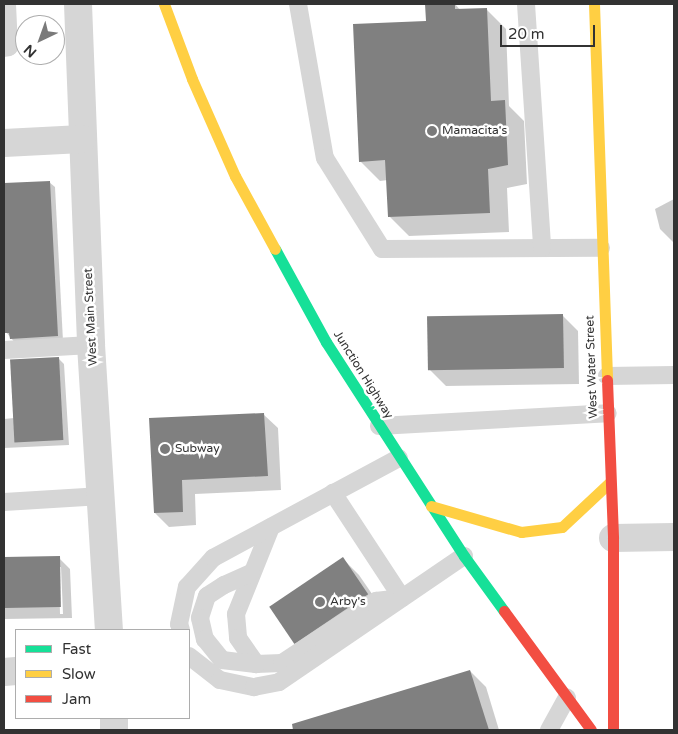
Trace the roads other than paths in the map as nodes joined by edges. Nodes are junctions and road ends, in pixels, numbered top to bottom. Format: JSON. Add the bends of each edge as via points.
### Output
{"nodes":[{"id":1,"x":6,"y":4,"type":"edge"},
{"id":2,"x":78,"y":4,"type":"edge"},
{"id":3,"x":164,"y":4,"type":"edge"},
{"id":4,"x":298,"y":4,"type":"edge"},
{"id":5,"x":526,"y":4,"type":"edge"},
{"id":6,"x":594,"y":4,"type":"edge"},
{"id":7,"x":4,"y":48,"type":"edge"},
{"id":8,"x":82,"y":139,"type":"junction"},
{"id":9,"x":4,"y":143,"type":"edge"},
{"id":10,"x":542,"y":247,"type":"junction"},
{"id":11,"x":601,"y":248,"type":"junction"},
{"id":12,"x":91,"y":344,"type":"junction"},
{"id":13,"x":4,"y":350,"type":"edge"},
{"id":14,"x":674,"y":375,"type":"edge"},
{"id":15,"x":607,"y":376,"type":"junction"},
{"id":16,"x":608,"y":413,"type":"junction"},
{"id":17,"x":379,"y":426,"type":"junction"},
{"id":18,"x":399,"y":458,"type":"junction"},
{"id":19,"x":610,"y":483,"type":"junction"},
{"id":20,"x":333,"y":493,"type":"junction"},
{"id":21,"x":102,"y":496,"type":"junction"},
{"id":22,"x":4,"y":502,"type":"edge"},
{"id":23,"x":431,"y":506,"type":"junction"},
{"id":24,"x":270,"y":527,"type":"junction"},
{"id":25,"x":674,"y":537,"type":"edge"},
{"id":26,"x":613,"y":538,"type":"junction"},
{"id":27,"x":464,"y":556,"type":"junction"},
{"id":28,"x":251,"y":573,"type":"junction"},
{"id":29,"x":402,"y":598,"type":"junction"},
{"id":30,"x":109,"y":629,"type":"edge"},
{"id":31,"x":181,"y":629,"type":"edge"},
{"id":32,"x":190,"y":657,"type":"edge"},
{"id":33,"x":256,"y":664,"type":"junction"},
{"id":34,"x":567,"y":698,"type":"junction"},
{"id":35,"x":549,"y":730,"type":"edge"},
{"id":36,"x":591,"y":730,"type":"edge"},
{"id":37,"x":613,"y":730,"type":"edge"}],
"edges":[{"from":1,"to":7,"type":"lane","via":[[9,48]]},
{"from":2,"to":8,"type":"street","name":"West Main Street"},
{"from":3,"to":17,"type":"main road","name":"Junction Highway","via":[[192,79],[235,176],[326,342]]},
{"from":4,"to":10,"type":"lane","via":[[325,158],[382,249]]},
{"from":5,"to":10,"type":"lane"},
{"from":6,"to":11,"type":"main road","name":"West Water Street"},
{"from":8,"to":9,"type":"street"},
{"from":8,"to":12,"type":"street","name":"West Main Street"},
{"from":10,"to":11,"type":"lane"},
{"from":11,"to":15,"type":"main road","name":"West Water Street"},
{"from":12,"to":13,"type":"lane"},
{"from":12,"to":21,"type":"street","name":"West Main Street"},
{"from":14,"to":15,"type":"lane"},
{"from":15,"to":16,"type":"main road","name":"West Water Street"},
{"from":16,"to":17,"type":"lane"},
{"from":16,"to":19,"type":"main road","name":"West Water Street"},
{"from":17,"to":18,"type":"main road","name":"Junction Highway"},
{"from":18,"to":20,"type":"lane"},
{"from":18,"to":23,"type":"main road","name":"Junction Highway"},
{"from":19,"to":23,"type":"main road","via":[[562,527],[521,532]]},
{"from":19,"to":26,"type":"main road","name":"West Water Street"},
{"from":20,"to":24,"type":"lane"},
{"from":20,"to":29,"type":"lane"},
{"from":21,"to":22,"type":"lane"},
{"from":21,"to":30,"type":"street","name":"West Main Street"},
{"from":23,"to":27,"type":"main road","name":"Junction Highway"},
{"from":24,"to":28,"type":"lane"},
{"from":24,"to":31,"type":"lane","via":[[213,558],[187,587]]},
{"from":25,"to":26,"type":"street"},
{"from":26,"to":37,"type":"main road","name":"West Water Street"},
{"from":27,"to":29,"type":"lane"},
{"from":27,"to":34,"type":"main road","name":"Junction Highway"},
{"from":28,"to":33,"type":"lane","via":[[236,614],[238,638]]},
{"from":28,"to":33,"type":"lane","via":[[208,596],[200,618],[205,639],[222,660]]},
{"from":29,"to":32,"type":"lane","via":[[279,682],[254,688],[220,680]]},
{"from":29,"to":33,"type":"lane","via":[[376,600],[282,662]]},
{"from":34,"to":35,"type":"lane"},
{"from":34,"to":36,"type":"main road","name":"Junction Highway"}]}
